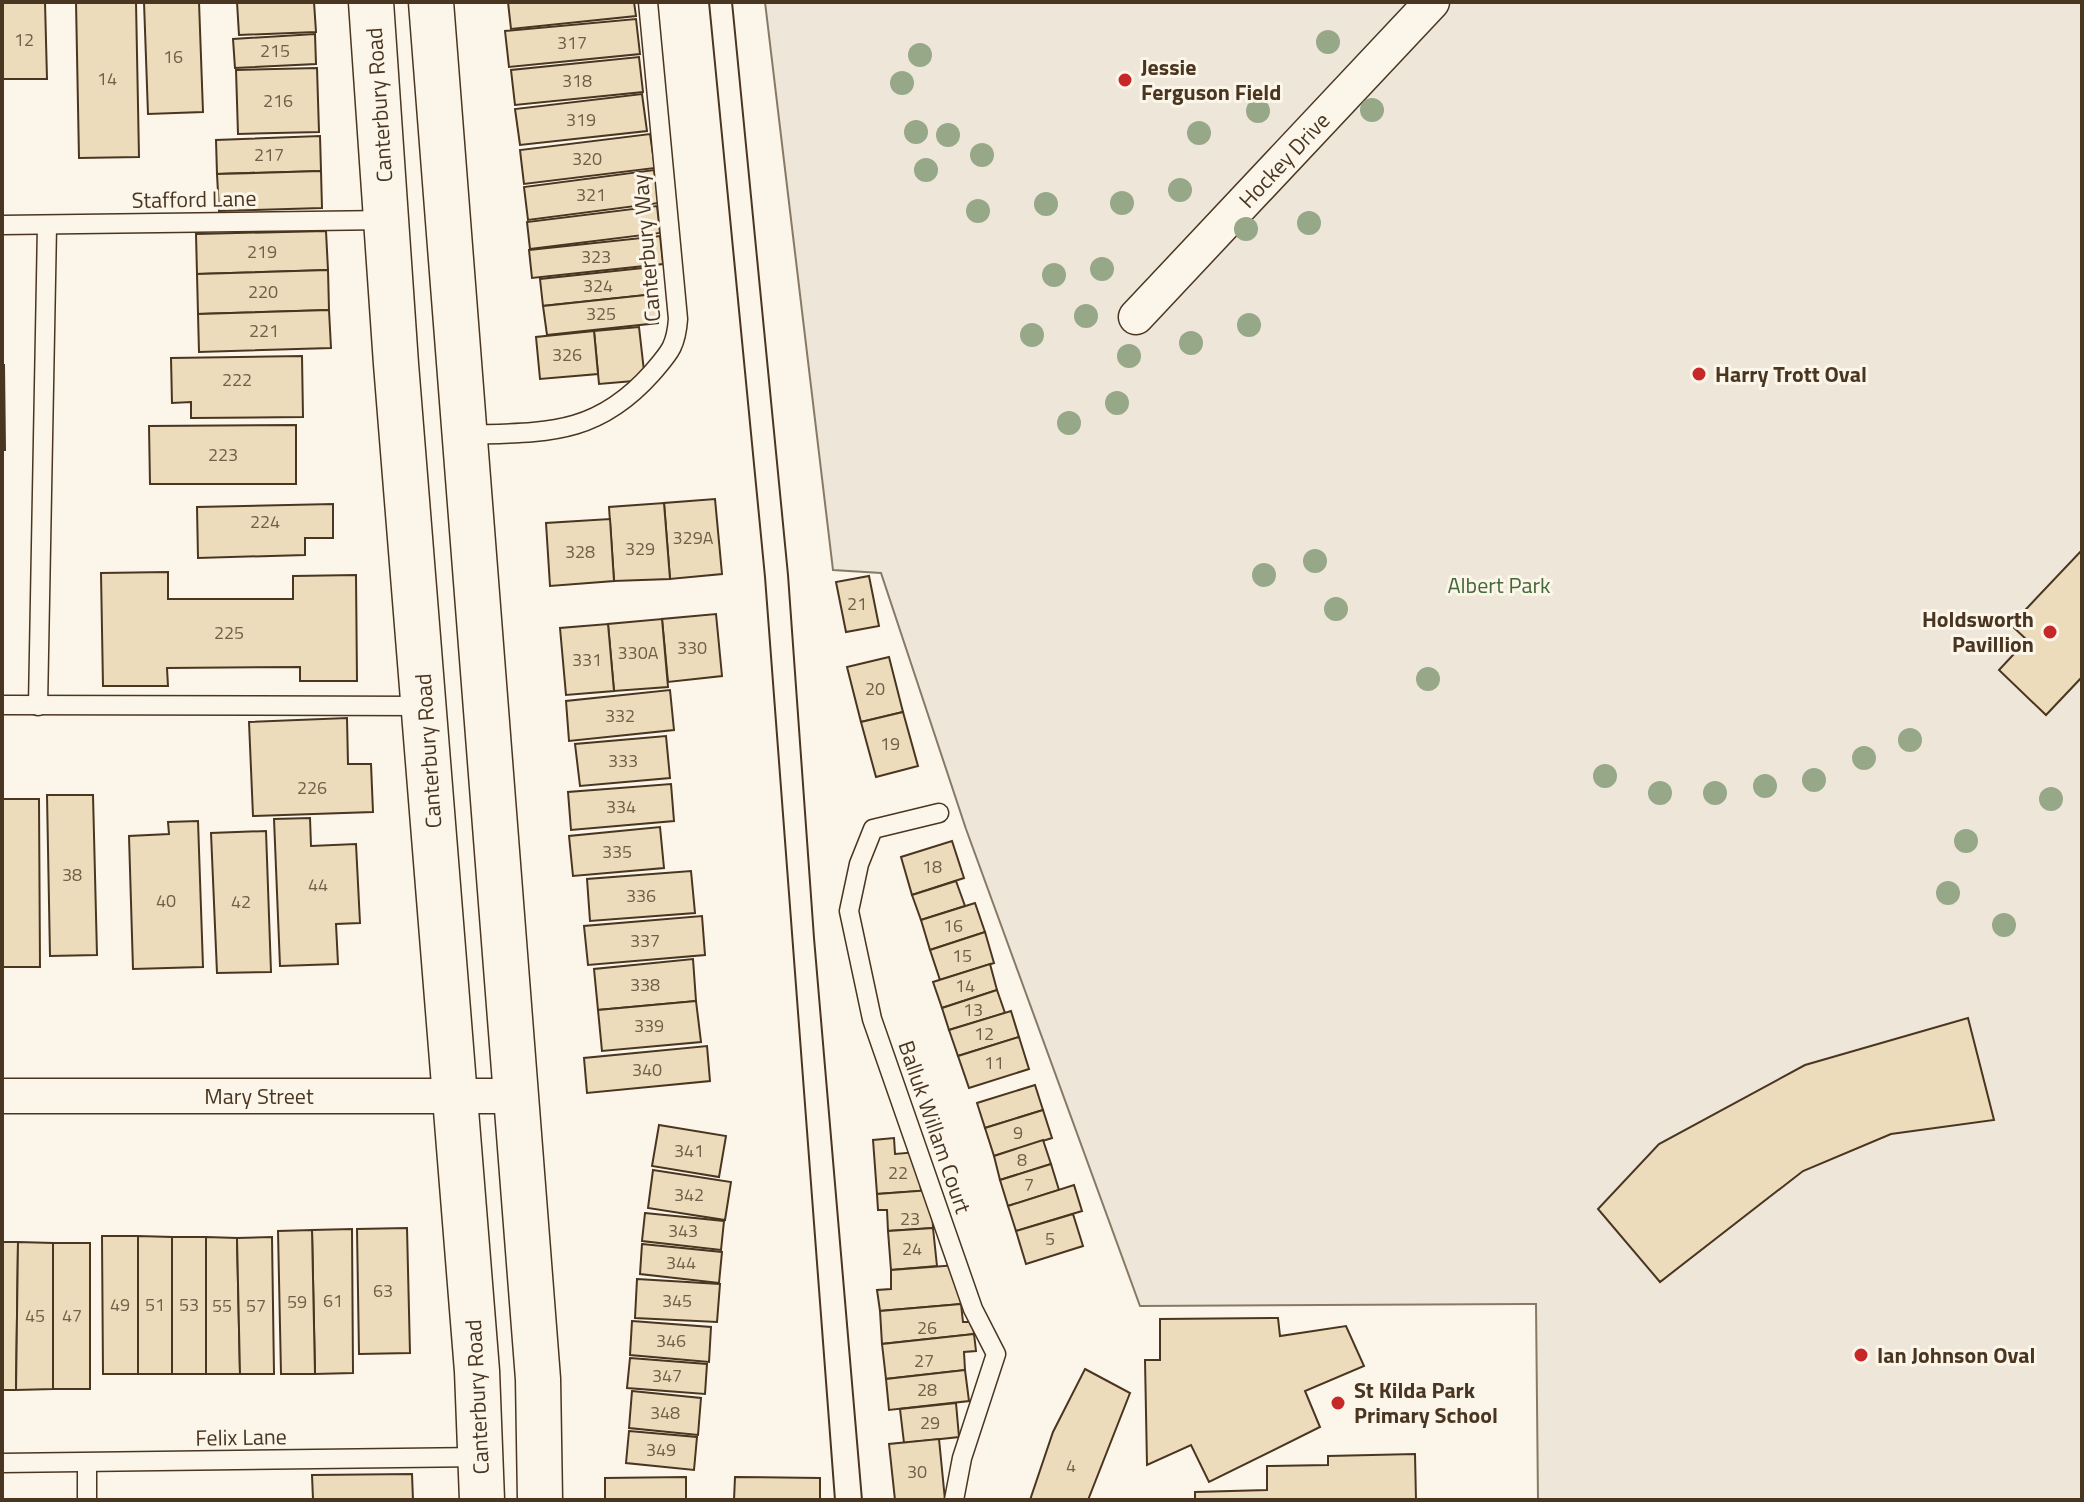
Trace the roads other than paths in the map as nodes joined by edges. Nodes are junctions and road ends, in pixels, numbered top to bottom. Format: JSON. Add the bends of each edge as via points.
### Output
{"nodes":[{"id":1,"x":371,"y":2,"type":"edge"},
{"id":2,"x":431,"y":2,"type":"edge"},
{"id":3,"x":648,"y":2,"type":"edge"},
{"id":4,"x":1432,"y":2,"type":"edge"},
{"id":5,"x":387,"y":220,"type":"junction"},
{"id":6,"x":2,"y":225,"type":"edge"},
{"id":7,"x":47,"y":226,"type":"junction"},
{"id":8,"x":1136,"y":317,"type":"dead end"},
{"id":9,"x":465,"y":435,"type":"junction"},
{"id":10,"x":2,"y":705,"type":"edge"},
{"id":11,"x":38,"y":706,"type":"junction"},
{"id":12,"x":425,"y":706,"type":"junction"},
{"id":13,"x":939,"y":813,"type":"dead end"},
{"id":14,"x":2,"y":1096,"type":"edge"},
{"id":15,"x":454,"y":1096,"type":"junction"},
{"id":16,"x":516,"y":1096,"type":"junction"},
{"id":17,"x":481,"y":1457,"type":"junction"},
{"id":18,"x":2,"y":1463,"type":"edge"},
{"id":19,"x":87,"y":1463,"type":"junction"},
{"id":20,"x":87,"y":1500,"type":"edge"},
{"id":21,"x":482,"y":1500,"type":"edge"},
{"id":22,"x":540,"y":1500,"type":"edge"},
{"id":23,"x":954,"y":1500,"type":"edge"}],
"edges":[{"from":1,"to":5,"type":"main road","name":"Canterbury Road"},
{"from":2,"to":9,"type":"main road"},
{"from":3,"to":9,"type":"lane","name":"Canterbury Way","via":[[677,338],[637,389],[583,424],[547,432]]},
{"from":4,"to":8,"type":"street","name":"Hockey Drive"},
{"from":5,"to":7,"type":"lane","name":"Stafford Lane"},
{"from":5,"to":12,"type":"main road","name":"Canterbury Road"},
{"from":6,"to":7,"type":"lane","name":"Stafford Lane"},
{"from":7,"to":11,"type":"lane"},
{"from":9,"to":16,"type":"main road"},
{"from":10,"to":11,"type":"lane"},
{"from":11,"to":12,"type":"lane"},
{"from":12,"to":15,"type":"main road","name":"Canterbury Road"},
{"from":13,"to":23,"type":"lane","name":"Balluk Willam Court","via":[[873,829],[849,911],[872,1019],[973,1309],[996,1354]]},
{"from":14,"to":15,"type":"street","name":"Mary Street"},
{"from":15,"to":16,"type":"street","name":"Mary Street"},
{"from":15,"to":17,"type":"main road","name":"Canterbury Road"},
{"from":16,"to":22,"type":"main road","via":[[538,1379]]},
{"from":17,"to":19,"type":"lane","name":"Felix Lane"},
{"from":17,"to":21,"type":"main road","name":"Canterbury Road"},
{"from":18,"to":19,"type":"lane","name":"Felix Lane"},
{"from":19,"to":20,"type":"lane"}]}
